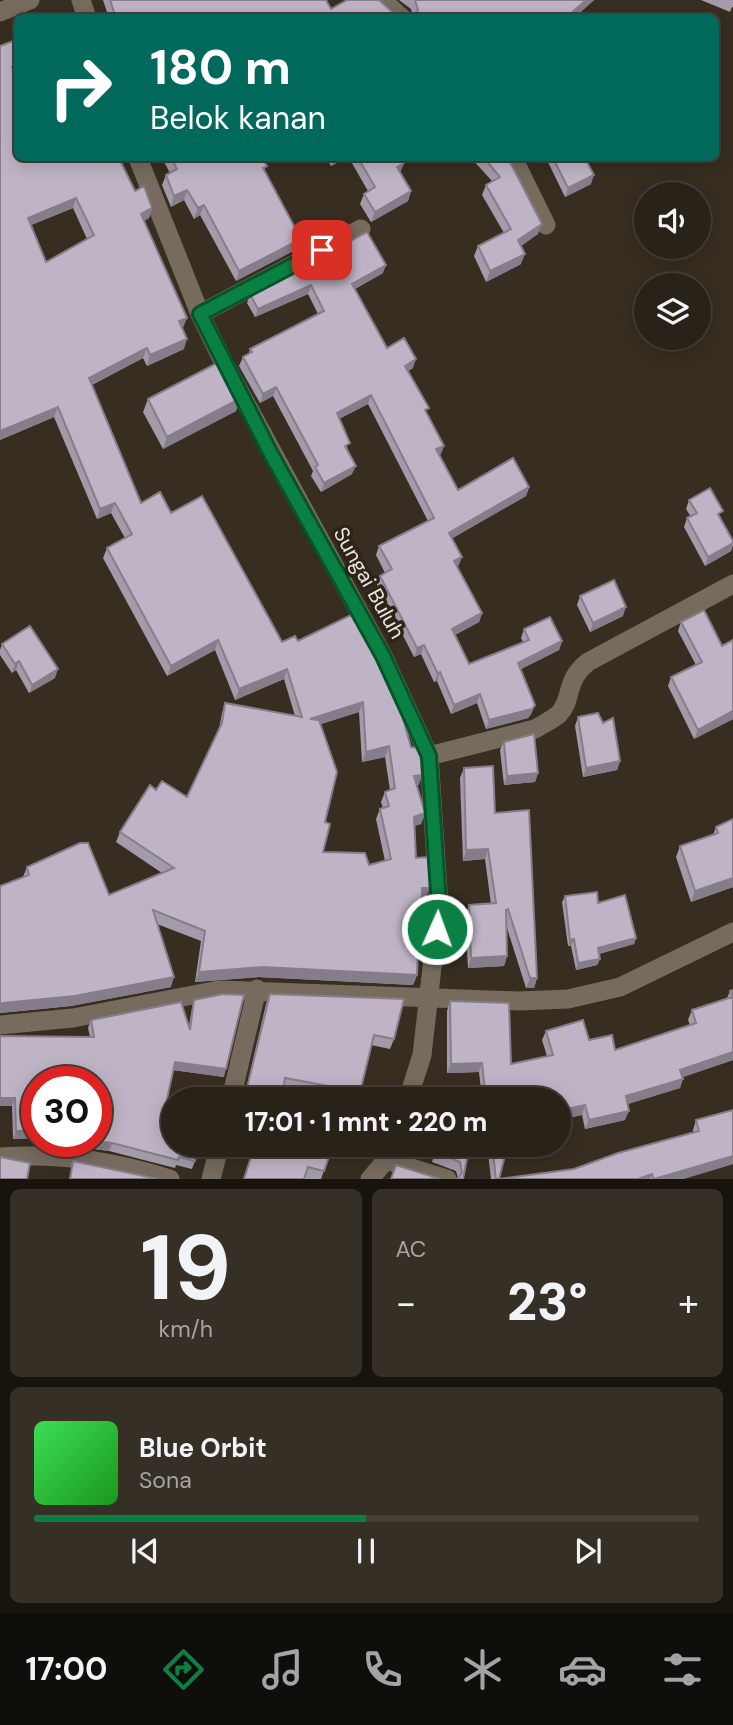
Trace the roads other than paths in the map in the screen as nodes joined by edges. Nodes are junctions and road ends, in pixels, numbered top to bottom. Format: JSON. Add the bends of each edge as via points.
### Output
{"nodes":[{"id":1,"x":30,"y":0,"type":"edge"},
{"id":2,"x":382,"y":0,"type":"edge"},
{"id":3,"x":0,"y":12,"type":"edge"},
{"id":4,"x":398,"y":14,"type":"edge"},
{"id":5,"x":139,"y":161,"type":"edge"},
{"id":6,"x":514,"y":161,"type":"edge"},
{"id":7,"x":546,"y":225,"type":"dead end"},
{"id":8,"x":360,"y":229,"type":"dead end"},
{"id":9,"x":200,"y":314,"type":"junction"},
{"id":10,"x":733,"y":584,"type":"edge"},
{"id":11,"x":429,"y":756,"type":"junction"},
{"id":12,"x":733,"y":932,"type":"edge"},
{"id":13,"x":257,"y":989,"type":"junction"},
{"id":14,"x":430,"y":996,"type":"junction"},
{"id":15,"x":0,"y":1025,"type":"edge"},
{"id":16,"x":233,"y":1087,"type":"edge"},
{"id":17,"x":412,"y":1087,"type":"edge"},
{"id":18,"x":0,"y":1157,"type":"edge"},
{"id":19,"x":217,"y":1157,"type":"edge"},
{"id":20,"x":385,"y":1157,"type":"edge"},
{"id":21,"x":400,"y":1157,"type":"edge"},
{"id":22,"x":170,"y":1179,"type":"edge"},
{"id":23,"x":211,"y":1179,"type":"edge"},
{"id":24,"x":370,"y":1179,"type":"edge"},
{"id":25,"x":447,"y":1179,"type":"edge"}],
"edges":[{"from":1,"to":3,"type":"street"},
{"from":2,"to":4,"type":"street"},
{"from":5,"to":9,"type":"street","name":"Sungai Buluh"},
{"from":6,"to":7,"type":"street"},
{"from":8,"to":9,"type":"street"},
{"from":9,"to":11,"type":"street","name":"Sungai Buluh","via":[[383,656]]},
{"from":10,"to":11,"type":"street","via":[[588,662],[573,676],[564,706],[535,729]]},
{"from":11,"to":14,"type":"street","name":"Sungai Buluh","via":[[439,906]]},
{"from":12,"to":14,"type":"street","via":[[620,987],[591,996],[519,1001]]},
{"from":13,"to":14,"type":"street"},
{"from":13,"to":15,"type":"street","via":[[198,992],[73,1018]]},
{"from":13,"to":16,"type":"street"},
{"from":14,"to":17,"type":"street","name":"Sungai Buluh","via":[[422,1055]]},
{"from":18,"to":22,"type":"street","via":[[71,1156]]},
{"from":19,"to":23,"type":"street"},
{"from":20,"to":24,"type":"street"},
{"from":21,"to":25,"type":"street"}]}
